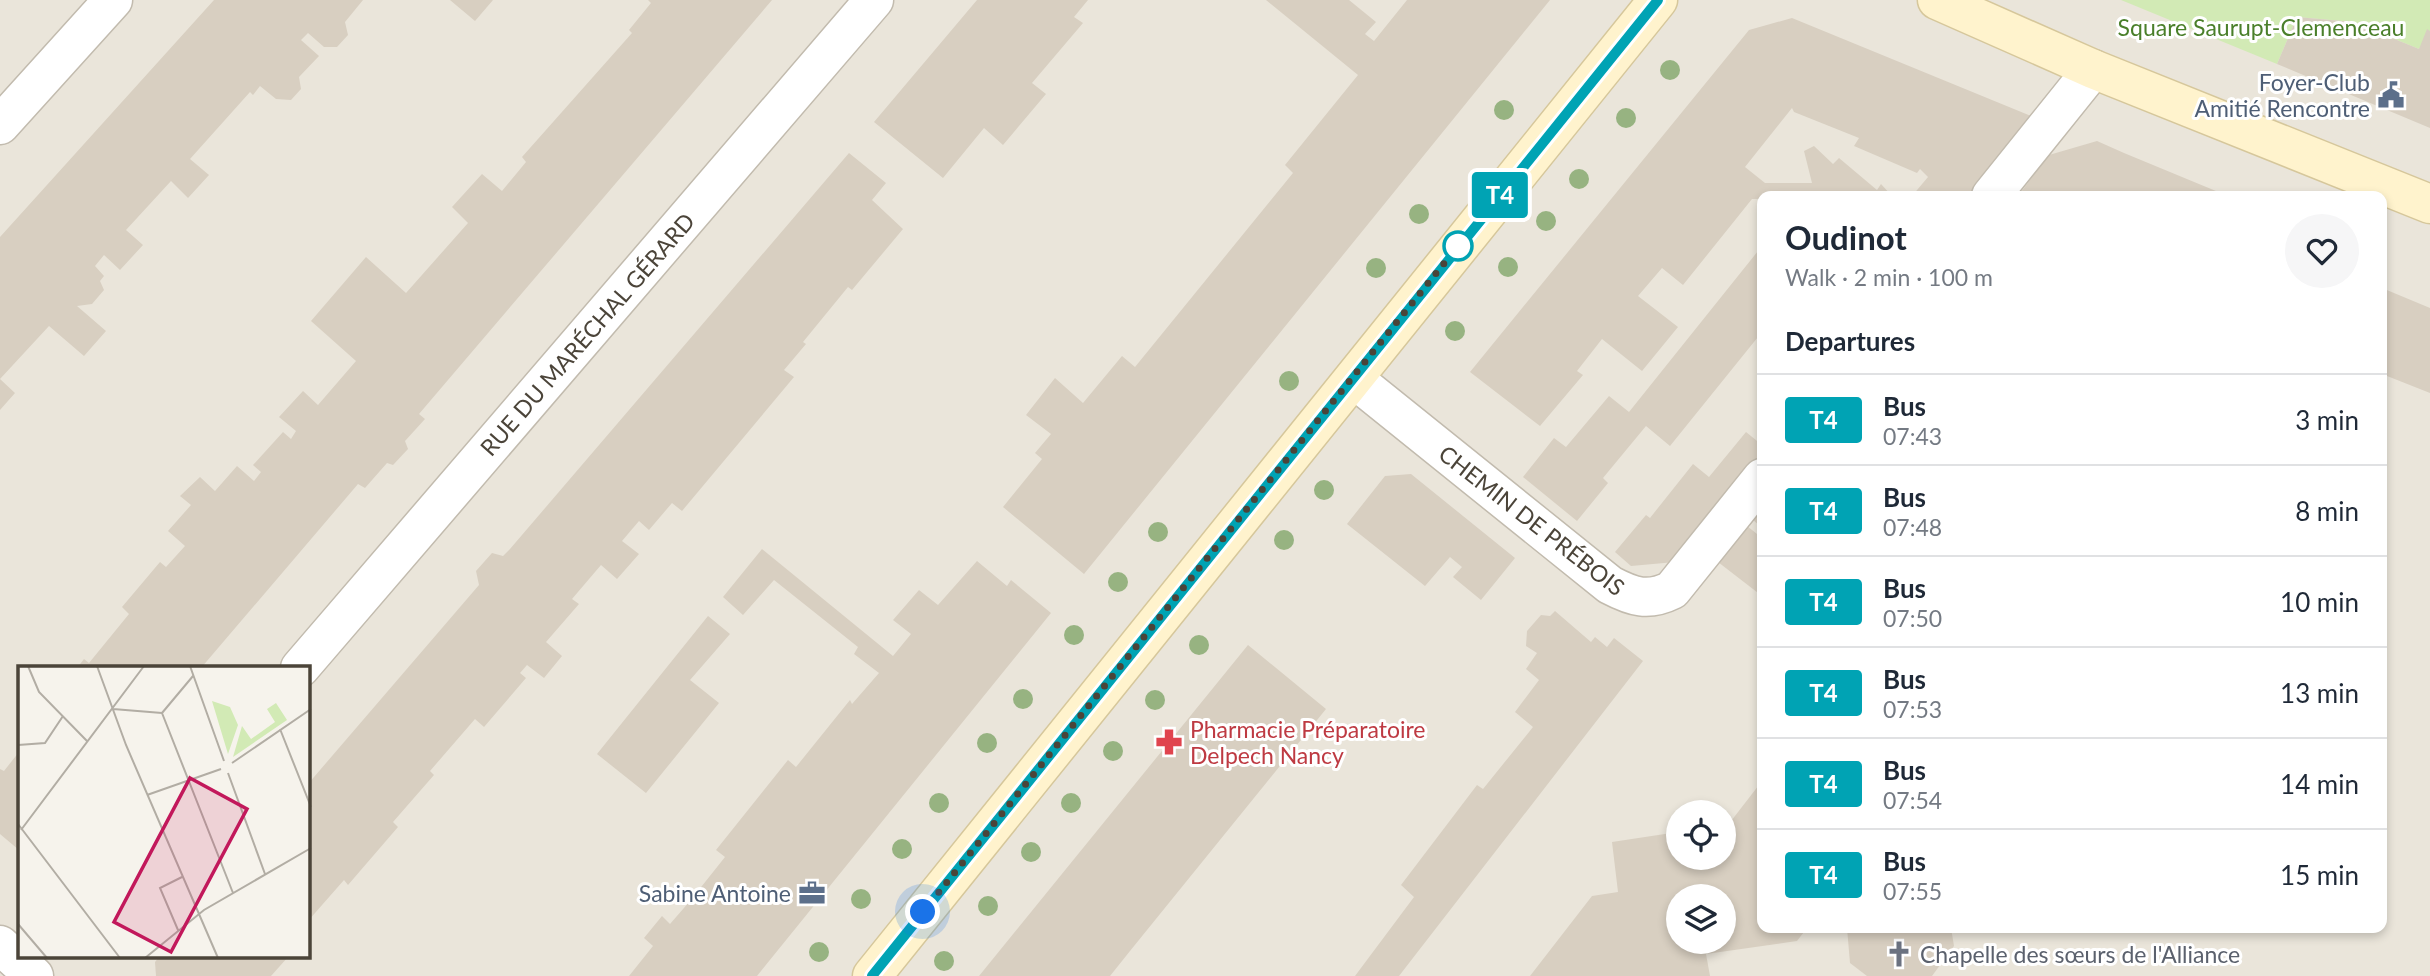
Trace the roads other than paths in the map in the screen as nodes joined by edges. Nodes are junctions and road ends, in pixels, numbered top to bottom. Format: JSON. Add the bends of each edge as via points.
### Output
{"nodes":[{"id":1,"x":113,"y":0,"type":"edge"},
{"id":2,"x":874,"y":0,"type":"edge"},
{"id":3,"x":1658,"y":0,"type":"edge"},
{"id":4,"x":1937,"y":0,"type":"edge"},
{"id":5,"x":2093,"y":69,"type":"junction"},
{"id":6,"x":0,"y":125,"type":"edge"},
{"id":7,"x":1995,"y":191,"type":"edge"},
{"id":8,"x":2430,"y":204,"type":"edge"},
{"id":9,"x":1354,"y":379,"type":"junction"},
{"id":10,"x":1757,"y":484,"type":"edge"},
{"id":11,"x":302,"y":666,"type":"edge"},
{"id":12,"x":0,"y":945,"type":"edge"},
{"id":13,"x":52,"y":958,"type":"edge"},
{"id":14,"x":35,"y":976,"type":"edge"},
{"id":15,"x":872,"y":976,"type":"edge"}],
"edges":[{"from":1,"to":6,"type":"street"},
{"from":2,"to":11,"type":"street","name":"RUE DU MARÉCHAL GÉRARD"},
{"from":3,"to":9,"type":"main road"},
{"from":4,"to":5,"type":"main road"},
{"from":5,"to":7,"type":"street"},
{"from":5,"to":8,"type":"main road"},
{"from":9,"to":10,"type":"street","name":"CHEMIN DE PRÉBOIS","via":[[1610,585],[1635,597],[1656,598],[1672,590]]},
{"from":9,"to":15,"type":"main road"},
{"from":12,"to":14,"type":"street"},
{"from":13,"to":14,"type":"street"}]}
